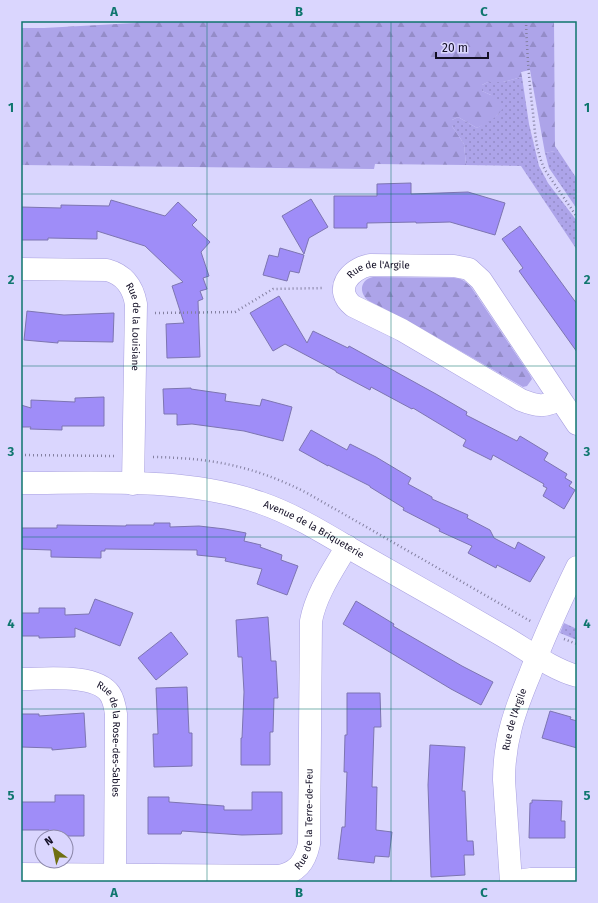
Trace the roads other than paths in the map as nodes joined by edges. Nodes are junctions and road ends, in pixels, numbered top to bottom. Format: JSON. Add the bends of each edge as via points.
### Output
{"nodes":[{"id":1,"x":21,"y":269,"type":"edge"},
{"id":2,"x":560,"y":399,"type":"junction"},
{"id":3,"x":577,"y":424,"type":"edge"},
{"id":4,"x":21,"y":483,"type":"edge"},
{"id":5,"x":133,"y":484,"type":"junction"},
{"id":6,"x":346,"y":546,"type":"junction"},
{"id":7,"x":577,"y":567,"type":"edge"},
{"id":8,"x":537,"y":656,"type":"junction"},
{"id":9,"x":577,"y":676,"type":"edge"},
{"id":10,"x":21,"y":679,"type":"edge"},
{"id":11,"x":21,"y":874,"type":"edge"},
{"id":12,"x":115,"y":875,"type":"junction"},
{"id":13,"x":577,"y":879,"type":"edge"},
{"id":14,"x":511,"y":882,"type":"edge"}],
"edges":[{"from":1,"to":5,"type":"street","name":"Rue de la Louisiane","via":[[107,270],[120,276],[132,288],[136,304]]},
{"from":2,"to":2,"type":"street","name":"Rue de l'Argile","via":[[481,280],[469,269],[454,266],[370,265],[358,268],[347,278],[344,292],[353,306],[402,330],[521,400],[548,405]]},
{"from":2,"to":3,"type":"street","name":"Rue de l'Argile"},
{"from":4,"to":5,"type":"street","name":"Avenue de la Briqueterie"},
{"from":5,"to":6,"type":"street","name":"Avenue de la Briqueterie","via":[[195,487],[246,498],[302,521]]},
{"from":6,"to":8,"type":"street","name":"Avenue de la Briqueterie"},
{"from":6,"to":12,"type":"street","name":"Rue de la Terre-de-Feu","via":[[321,591],[311,621],[309,844],[304,860],[292,872],[278,876]]},
{"from":7,"to":8,"type":"street","name":"Rue de l'Argile"},
{"from":8,"to":9,"type":"street","name":"Avenue de la Briqueterie"},
{"from":8,"to":14,"type":"street","name":"Rue de l'Argile","via":[[512,722],[505,751],[504,780]]},
{"from":10,"to":12,"type":"street","name":"Rue de la Rose-des-Sables","via":[[93,682],[102,686],[114,703]]},
{"from":11,"to":12,"type":"street","name":"Rue de la Terre-de-Feu"},
{"from":13,"to":14,"type":"street","via":[[531,879]]}]}
